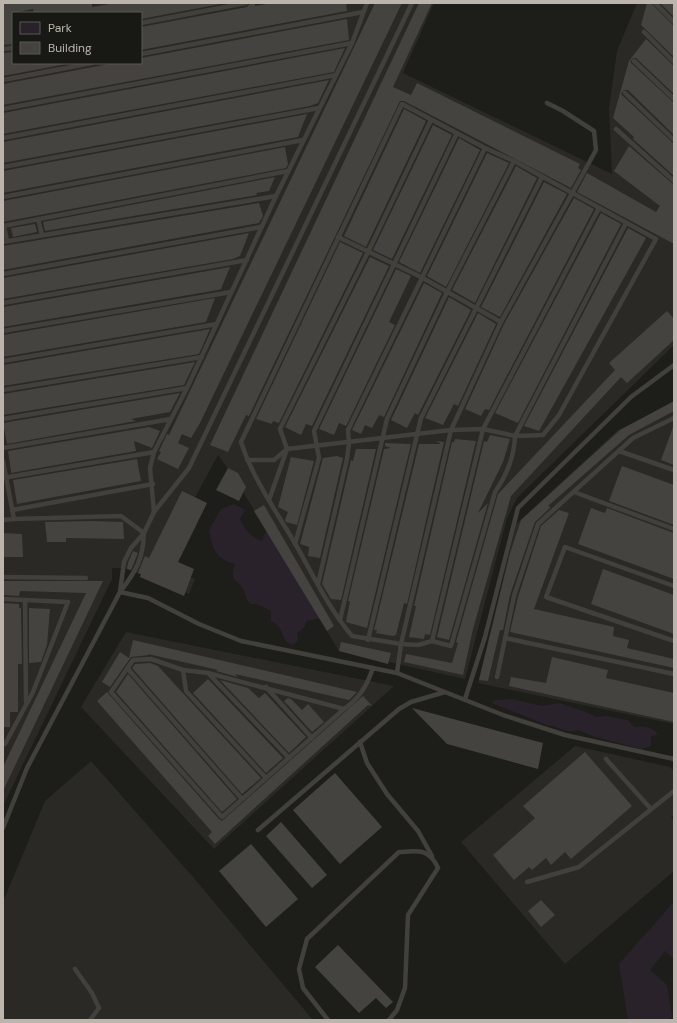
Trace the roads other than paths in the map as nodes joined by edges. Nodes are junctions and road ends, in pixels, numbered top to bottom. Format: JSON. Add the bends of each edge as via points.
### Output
{"nodes":[{"id":1,"x":246,"y":3,"type":"edge"},
{"id":2,"x":367,"y":3,"type":"edge"},
{"id":3,"x":412,"y":3,"type":"edge"},
{"id":4,"x":655,"y":3,"type":"edge"},
{"id":5,"x":363,"y":12,"type":"junction"},
{"id":6,"x":674,"y":22,"type":"edge"},
{"id":7,"x":142,"y":23,"type":"edge"},
{"id":8,"x":644,"y":32,"type":"dead end"},
{"id":9,"x":352,"y":43,"type":"junction"},
{"id":10,"x":142,"y":54,"type":"edge"},
{"id":11,"x":634,"y":61,"type":"dead end"},
{"id":12,"x":674,"y":62,"type":"edge"},
{"id":13,"x":87,"y":64,"type":"edge"},
{"id":14,"x":336,"y":75,"type":"junction"},
{"id":15,"x":3,"y":80,"type":"edge"},
{"id":16,"x":625,"y":93,"type":"dead end"},
{"id":17,"x":674,"y":100,"type":"edge"},
{"id":18,"x":547,"y":103,"type":"dead end"},
{"id":19,"x":319,"y":108,"type":"junction"},
{"id":20,"x":3,"y":109,"type":"edge"},
{"id":21,"x":431,"y":120,"type":"junction"},
{"id":22,"x":616,"y":129,"type":"dead end"},
{"id":23,"x":457,"y":133,"type":"junction"},
{"id":24,"x":3,"y":138,"type":"edge"},
{"id":25,"x":303,"y":140,"type":"junction"},
{"id":26,"x":674,"y":140,"type":"edge"},
{"id":27,"x":485,"y":148,"type":"junction"},
{"id":28,"x":514,"y":161,"type":"junction"},
{"id":29,"x":3,"y":167,"type":"edge"},
{"id":30,"x":288,"y":172,"type":"junction"},
{"id":31,"x":542,"y":177,"type":"junction"},
{"id":32,"x":674,"y":181,"type":"edge"},
{"id":33,"x":571,"y":192,"type":"junction"},
{"id":34,"x":276,"y":196,"type":"junction"},
{"id":35,"x":3,"y":197,"type":"edge"},
{"id":36,"x":599,"y":208,"type":"junction"},
{"id":37,"x":38,"y":219,"type":"junction"},
{"id":38,"x":626,"y":223,"type":"junction"},
{"id":39,"x":4,"y":226,"type":"edge"},
{"id":40,"x":261,"y":227,"type":"junction"},
{"id":41,"x":42,"y":235,"type":"junction"},
{"id":42,"x":338,"y":237,"type":"junction"},
{"id":43,"x":5,"y":242,"type":"edge"},
{"id":44,"x":368,"y":252,"type":"junction"},
{"id":45,"x":247,"y":260,"type":"junction"},
{"id":46,"x":394,"y":264,"type":"junction"},
{"id":47,"x":3,"y":274,"type":"edge"},
{"id":48,"x":421,"y":277,"type":"junction"},
{"id":49,"x":231,"y":292,"type":"junction"},
{"id":50,"x":447,"y":292,"type":"junction"},
{"id":51,"x":3,"y":303,"type":"edge"},
{"id":52,"x":477,"y":307,"type":"junction"},
{"id":53,"x":502,"y":322,"type":"junction"},
{"id":54,"x":217,"y":324,"type":"junction"},
{"id":55,"x":3,"y":331,"type":"edge"},
{"id":56,"x":202,"y":356,"type":"junction"},
{"id":57,"x":3,"y":361,"type":"edge"},
{"id":58,"x":674,"y":364,"type":"edge"},
{"id":59,"x":187,"y":388,"type":"junction"},
{"id":60,"x":3,"y":390,"type":"edge"},
{"id":61,"x":674,"y":418,"type":"edge"},
{"id":62,"x":3,"y":419,"type":"edge"},
{"id":63,"x":171,"y":419,"type":"junction"},
{"id":64,"x":484,"y":429,"type":"junction"},
{"id":65,"x":451,"y":430,"type":"junction"},
{"id":66,"x":418,"y":434,"type":"junction"},
{"id":67,"x":515,"y":436,"type":"junction"},
{"id":68,"x":383,"y":438,"type":"junction"},
{"id":69,"x":349,"y":443,"type":"junction"},
{"id":70,"x":317,"y":445,"type":"junction"},
{"id":71,"x":3,"y":448,"type":"edge"},
{"id":72,"x":287,"y":449,"type":"junction"},
{"id":73,"x":619,"y":451,"type":"junction"},
{"id":74,"x":154,"y":452,"type":"junction"},
{"id":75,"x":247,"y":460,"type":"junction"},
{"id":76,"x":3,"y":461,"type":"edge"},
{"id":77,"x":674,"y":470,"type":"edge"},
{"id":78,"x":5,"y":478,"type":"edge"},
{"id":79,"x":153,"y":484,"type":"junction"},
{"id":80,"x":574,"y":492,"type":"junction"},
{"id":81,"x":269,"y":500,"type":"junction"},
{"id":82,"x":12,"y":510,"type":"junction"},
{"id":83,"x":154,"y":512,"type":"junction"},
{"id":84,"x":14,"y":519,"type":"junction"},
{"id":85,"x":3,"y":520,"type":"edge"},
{"id":86,"x":674,"y":529,"type":"edge"},
{"id":87,"x":144,"y":533,"type":"junction"},
{"id":88,"x":295,"y":544,"type":"junction"},
{"id":89,"x":3,"y":577,"type":"edge"},
{"id":90,"x":86,"y":578,"type":"dead end"},
{"id":91,"x":318,"y":584,"type":"junction"},
{"id":92,"x":674,"y":586,"type":"edge"},
{"id":93,"x":120,"y":592,"type":"junction"},
{"id":94,"x":3,"y":599,"type":"edge"},
{"id":95,"x":25,"y":600,"type":"junction"},
{"id":96,"x":340,"y":620,"type":"junction"},
{"id":97,"x":505,"y":638,"type":"junction"},
{"id":98,"x":368,"y":640,"type":"junction"},
{"id":99,"x":432,"y":641,"type":"junction"},
{"id":100,"x":674,"y":641,"type":"edge"},
{"id":101,"x":402,"y":644,"type":"junction"},
{"id":102,"x":128,"y":668,"type":"junction"},
{"id":103,"x":373,"y":668,"type":"junction"},
{"id":104,"x":183,"y":670,"type":"junction"},
{"id":105,"x":208,"y":673,"type":"junction"},
{"id":106,"x":397,"y":673,"type":"junction"},
{"id":107,"x":674,"y":674,"type":"edge"},
{"id":108,"x":497,"y":677,"type":"dead end"},
{"id":109,"x":266,"y":687,"type":"junction"},
{"id":110,"x":445,"y":692,"type":"junction"},
{"id":111,"x":465,"y":699,"type":"junction"},
{"id":112,"x":26,"y":704,"type":"junction"},
{"id":113,"x":344,"y":709,"type":"junction"},
{"id":114,"x":312,"y":738,"type":"junction"},
{"id":115,"x":360,"y":742,"type":"junction"},
{"id":116,"x":3,"y":744,"type":"edge"},
{"id":117,"x":289,"y":758,"type":"junction"},
{"id":118,"x":606,"y":758,"type":"dead end"},
{"id":119,"x":674,"y":759,"type":"edge"},
{"id":120,"x":266,"y":778,"type":"junction"},
{"id":121,"x":674,"y":791,"type":"edge"},
{"id":122,"x":242,"y":799,"type":"junction"},
{"id":123,"x":651,"y":809,"type":"junction"},
{"id":124,"x":3,"y":828,"type":"edge"},
{"id":125,"x":258,"y":830,"type":"dead end"},
{"id":126,"x":433,"y":858,"type":"junction"},
{"id":127,"x":527,"y":882,"type":"dead end"},
{"id":128,"x":75,"y":969,"type":"dead end"},
{"id":129,"x":90,"y":1020,"type":"edge"},
{"id":130,"x":328,"y":1020,"type":"edge"},
{"id":131,"x":389,"y":1020,"type":"edge"}],
"edges":[{"from":1,"to":7,"type":"lane"},
{"from":2,"to":5,"type":"lane"},
{"from":3,"to":83,"type":"lane","via":[[189,468]]},
{"from":4,"to":6,"type":"lane"},
{"from":5,"to":9,"type":"lane"},
{"from":5,"to":10,"type":"lane"},
{"from":8,"to":12,"type":"lane"},
{"from":9,"to":14,"type":"lane"},
{"from":9,"to":20,"type":"lane"},
{"from":11,"to":17,"type":"lane"},
{"from":13,"to":15,"type":"lane"},
{"from":14,"to":19,"type":"lane"},
{"from":14,"to":24,"type":"lane"},
{"from":16,"to":26,"type":"lane"},
{"from":18,"to":33,"type":"lane","via":[[594,131],[596,150]]},
{"from":19,"to":25,"type":"lane"},
{"from":19,"to":29,"type":"lane"},
{"from":21,"to":23,"type":"lane"},
{"from":21,"to":42,"type":"lane","via":[[402,104]]},
{"from":21,"to":44,"type":"lane"},
{"from":22,"to":32,"type":"lane"},
{"from":23,"to":27,"type":"lane"},
{"from":23,"to":46,"type":"lane"},
{"from":25,"to":30,"type":"lane"},
{"from":25,"to":35,"type":"lane"},
{"from":27,"to":28,"type":"lane"},
{"from":27,"to":48,"type":"lane"},
{"from":28,"to":31,"type":"lane"},
{"from":28,"to":50,"type":"lane"},
{"from":30,"to":34,"type":"lane"},
{"from":30,"to":37,"type":"lane"},
{"from":31,"to":33,"type":"lane"},
{"from":31,"to":52,"type":"lane"},
{"from":33,"to":36,"type":"lane"},
{"from":33,"to":53,"type":"lane"},
{"from":34,"to":40,"type":"lane"},
{"from":34,"to":41,"type":"lane"},
{"from":36,"to":38,"type":"lane"},
{"from":36,"to":64,"type":"lane"},
{"from":37,"to":39,"type":"lane"},
{"from":37,"to":41,"type":"lane"},
{"from":38,"to":67,"type":"lane"},
{"from":38,"to":67,"type":"lane","via":[[656,240],[559,415],[543,435]]},
{"from":39,"to":43,"type":"lane"},
{"from":40,"to":45,"type":"lane"},
{"from":40,"to":47,"type":"lane"},
{"from":41,"to":43,"type":"lane"},
{"from":42,"to":44,"type":"lane"},
{"from":42,"to":75,"type":"lane","via":[[241,442]]},
{"from":44,"to":46,"type":"lane"},
{"from":44,"to":72,"type":"lane","via":[[280,429]]},
{"from":45,"to":49,"type":"lane"},
{"from":45,"to":51,"type":"lane"},
{"from":46,"to":48,"type":"lane"},
{"from":46,"to":70,"type":"lane","via":[[314,431]]},
{"from":48,"to":50,"type":"lane"},
{"from":48,"to":69,"type":"lane","via":[[348,430]]},
{"from":49,"to":54,"type":"lane"},
{"from":49,"to":55,"type":"lane"},
{"from":50,"to":52,"type":"lane"},
{"from":50,"to":68,"type":"lane","via":[[387,419]]},
{"from":52,"to":53,"type":"lane"},
{"from":52,"to":66,"type":"lane","via":[[421,418]]},
{"from":53,"to":65,"type":"lane"},
{"from":54,"to":56,"type":"lane"},
{"from":54,"to":57,"type":"lane"},
{"from":56,"to":59,"type":"lane"},
{"from":56,"to":60,"type":"lane"},
{"from":58,"to":111,"type":"lane","via":[[631,397],[518,508],[485,637]]},
{"from":59,"to":62,"type":"lane"},
{"from":59,"to":63,"type":"lane"},
{"from":61,"to":73,"type":"lane","via":[[633,438]]},
{"from":63,"to":71,"type":"lane"},
{"from":63,"to":74,"type":"lane"},
{"from":64,"to":65,"type":"lane"},
{"from":64,"to":67,"type":"lane"},
{"from":64,"to":99,"type":"lane"},
{"from":65,"to":66,"type":"lane"},
{"from":65,"to":101,"type":"lane"},
{"from":66,"to":68,"type":"lane"},
{"from":66,"to":98,"type":"lane"},
{"from":67,"to":99,"type":"lane","via":[[514,453],[506,475],[495,492],[451,646]]},
{"from":68,"to":69,"type":"lane"},
{"from":68,"to":96,"type":"lane"},
{"from":69,"to":70,"type":"lane"},
{"from":69,"to":91,"type":"lane"},
{"from":70,"to":72,"type":"lane"},
{"from":70,"to":88,"type":"lane","via":[[319,458]]},
{"from":72,"to":75,"type":"lane","via":[[274,460]]},
{"from":72,"to":81,"type":"lane"},
{"from":73,"to":77,"type":"lane"},
{"from":73,"to":80,"type":"lane"},
{"from":74,"to":78,"type":"lane"},
{"from":74,"to":79,"type":"lane","via":[[150,468]]},
{"from":75,"to":81,"type":"lane"},
{"from":76,"to":78,"type":"lane"},
{"from":78,"to":82,"type":"lane"},
{"from":79,"to":82,"type":"lane"},
{"from":79,"to":83,"type":"lane"},
{"from":80,"to":86,"type":"lane"},
{"from":80,"to":97,"type":"lane","via":[[538,524],[514,596]]},
{"from":81,"to":88,"type":"lane"},
{"from":82,"to":84,"type":"lane"},
{"from":83,"to":87,"type":"lane"},
{"from":84,"to":85,"type":"lane"},
{"from":84,"to":87,"type":"lane","via":[[120,516]]},
{"from":87,"to":93,"type":"lane","via":[[131,548],[124,562]]},
{"from":87,"to":93,"type":"lane","via":[[143,553],[136,572]]},
{"from":88,"to":91,"type":"lane"},
{"from":89,"to":90,"type":"lane"},
{"from":91,"to":96,"type":"lane"},
{"from":92,"to":100,"type":"lane","via":[[565,547],[546,597]]},
{"from":93,"to":103,"type":"lane","via":[[148,598],[199,624],[241,641]]},
{"from":93,"to":124,"type":"lane","via":[[27,768]]},
{"from":94,"to":95,"type":"lane"},
{"from":95,"to":112,"type":"lane"},
{"from":95,"to":112,"type":"lane","via":[[68,602]]},
{"from":96,"to":98,"type":"lane","via":[[352,636]]},
{"from":97,"to":107,"type":"lane"},
{"from":97,"to":108,"type":"lane"},
{"from":98,"to":101,"type":"lane"},
{"from":99,"to":101,"type":"lane","via":[[418,645]]},
{"from":101,"to":106,"type":"lane"},
{"from":102,"to":104,"type":"lane","via":[[133,660],[151,659]]},
{"from":102,"to":122,"type":"lane"},
{"from":102,"to":122,"type":"lane","via":[[111,692],[222,817]]},
{"from":103,"to":106,"type":"lane"},
{"from":103,"to":113,"type":"lane","via":[[366,687],[353,703]]},
{"from":104,"to":105,"type":"lane"},
{"from":104,"to":120,"type":"lane","via":[[186,691]]},
{"from":105,"to":109,"type":"lane"},
{"from":105,"to":117,"type":"lane"},
{"from":106,"to":110,"type":"lane"},
{"from":109,"to":113,"type":"lane"},
{"from":109,"to":114,"type":"lane"},
{"from":110,"to":111,"type":"lane"},
{"from":110,"to":115,"type":"lane","via":[[411,702],[399,709]]},
{"from":111,"to":119,"type":"lane","via":[[503,715],[566,735]]},
{"from":112,"to":116,"type":"lane"},
{"from":113,"to":114,"type":"lane"},
{"from":114,"to":117,"type":"lane"},
{"from":115,"to":125,"type":"lane"},
{"from":115,"to":126,"type":"lane","via":[[367,763],[387,794],[418,831]]},
{"from":117,"to":120,"type":"lane"},
{"from":118,"to":123,"type":"lane"},
{"from":120,"to":122,"type":"lane"},
{"from":121,"to":123,"type":"lane"},
{"from":123,"to":127,"type":"lane","via":[[579,867]]},
{"from":126,"to":130,"type":"lane","via":[[420,850],[399,852],[306,939],[299,969],[302,988]]},
{"from":126,"to":131,"type":"lane","via":[[438,868],[408,915],[405,988],[397,1010]]},
{"from":128,"to":129,"type":"lane","via":[[99,1008]]}]}
